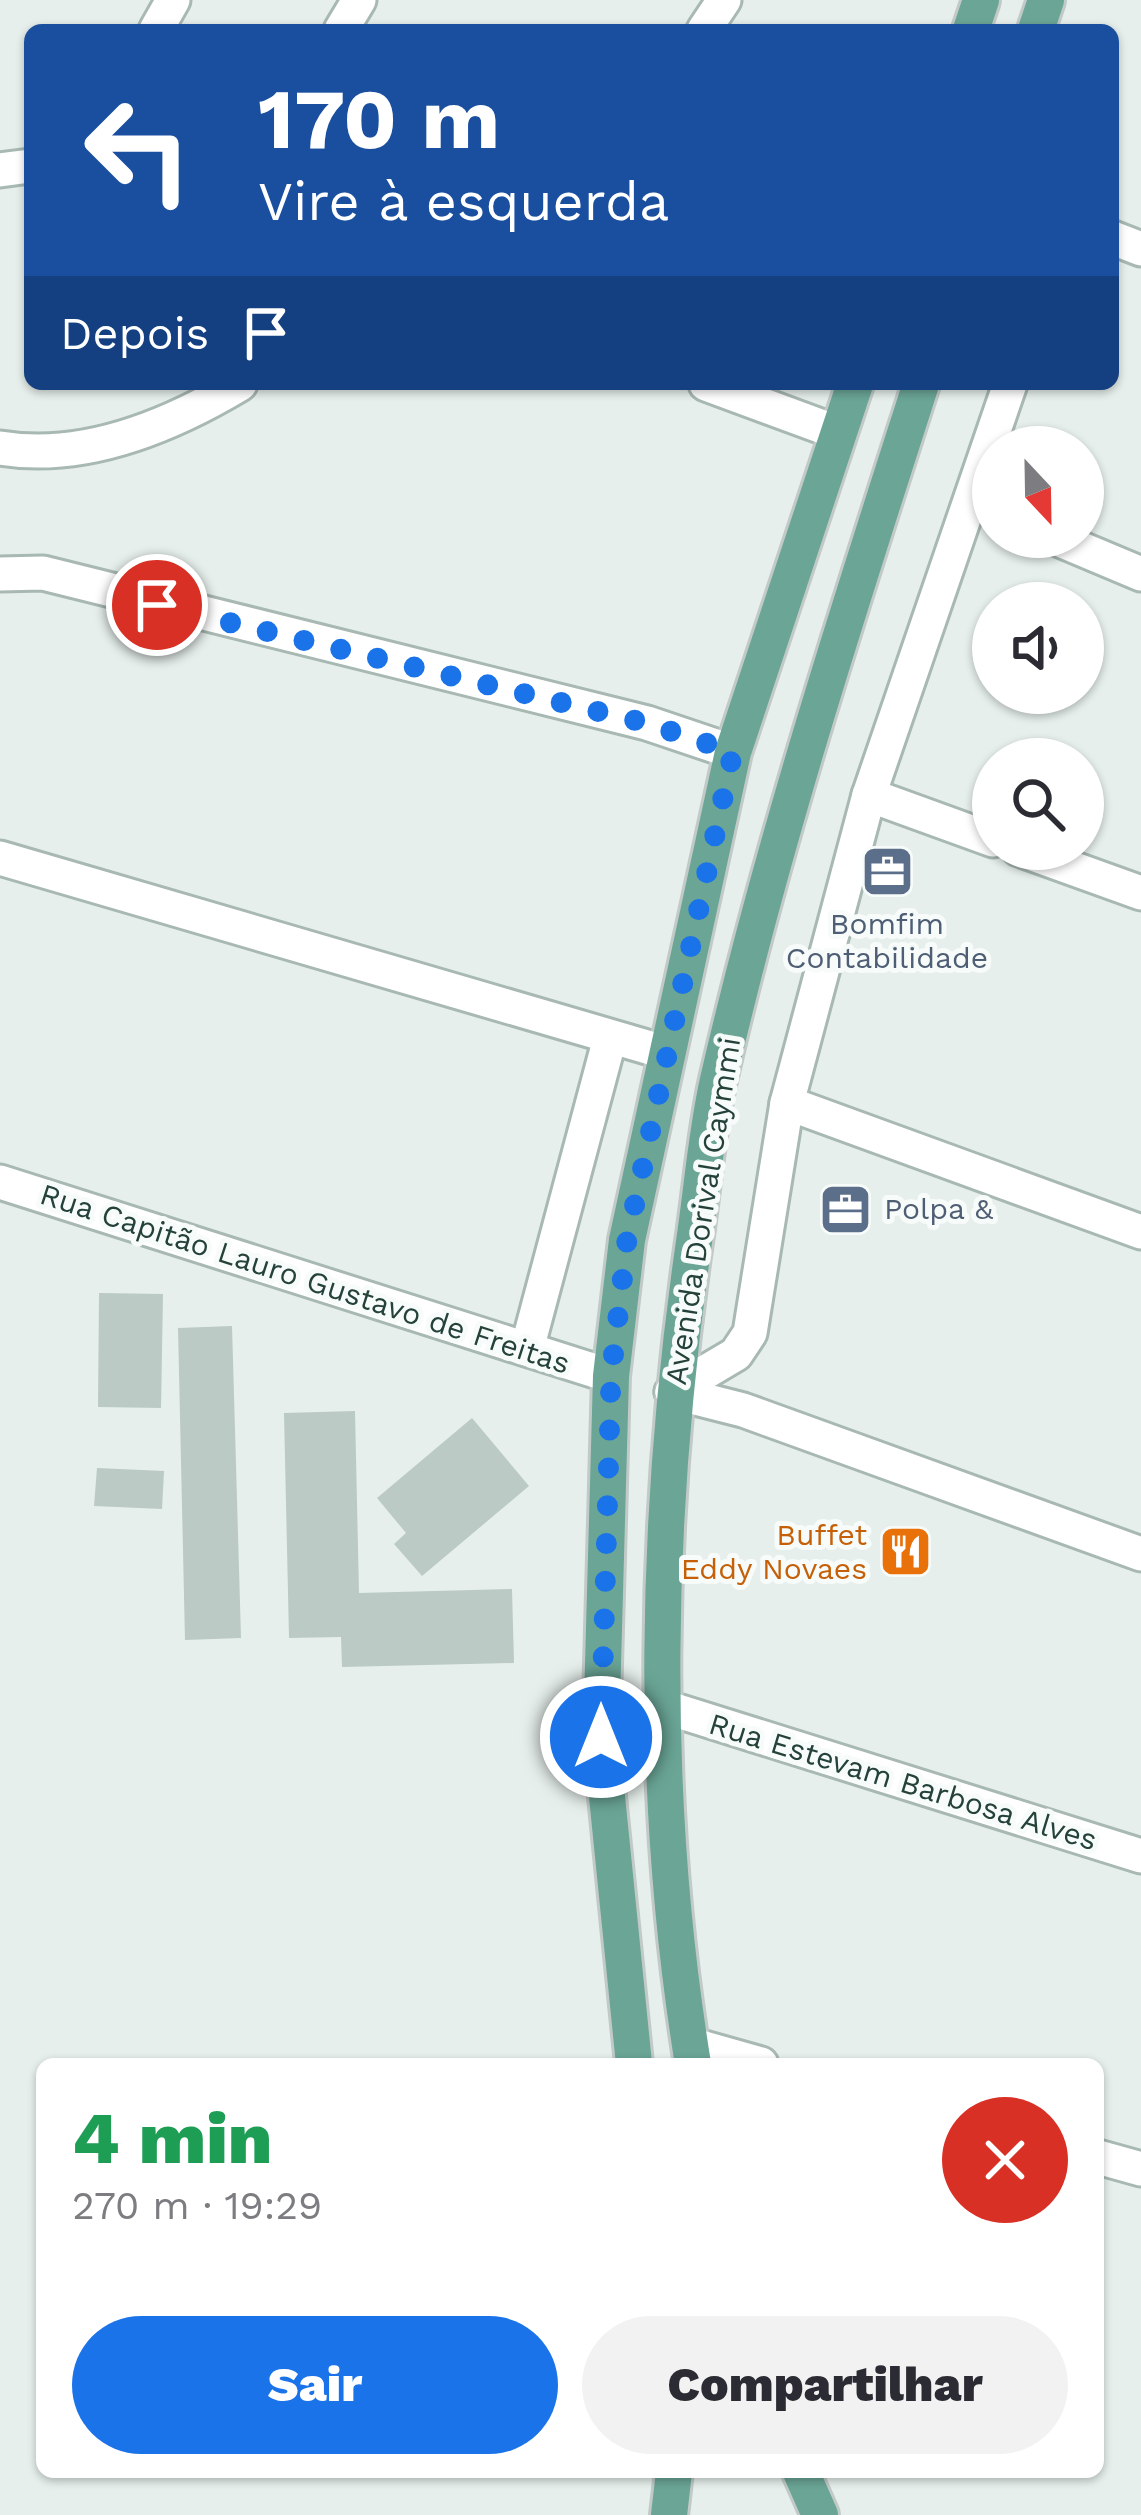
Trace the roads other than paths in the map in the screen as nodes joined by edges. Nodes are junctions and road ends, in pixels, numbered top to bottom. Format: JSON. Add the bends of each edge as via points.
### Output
{"nodes":[{"id":1,"x":230,"y":390,"type":"edge"},
{"id":2,"x":722,"y":390,"type":"edge"},
{"id":3,"x":853,"y":390,"type":"edge"},
{"id":4,"x":919,"y":390,"type":"edge"},
{"id":5,"x":1009,"y":390,"type":"edge"},
{"id":6,"x":1000,"y":426,"type":"edge"},
{"id":7,"x":839,"y":433,"type":"junction"},
{"id":8,"x":0,"y":448,"type":"edge"},
{"id":9,"x":972,"y":532,"type":"edge"},
{"id":10,"x":1103,"y":558,"type":"edge"},
{"id":11,"x":0,"y":574,"type":"edge"},
{"id":12,"x":1141,"y":574,"type":"edge"},
{"id":13,"x":733,"y":752,"type":"junction"},
{"id":14,"x":869,"y":795,"type":"junction"},
{"id":15,"x":972,"y":832,"type":"edge"},
{"id":16,"x":0,"y":857,"type":"edge"},
{"id":17,"x":1077,"y":870,"type":"edge"},
{"id":18,"x":1141,"y":893,"type":"edge"},
{"id":19,"x":610,"y":1038,"type":"junction"},
{"id":20,"x":664,"y":1052,"type":"junction"},
{"id":21,"x":788,"y":1103,"type":"junction"},
{"id":22,"x":0,"y":1182,"type":"edge"},
{"id":23,"x":1141,"y":1232,"type":"edge"},
{"id":24,"x":527,"y":1348,"type":"junction"},
{"id":25,"x":611,"y":1376,"type":"junction"},
{"id":26,"x":672,"y":1391,"type":"junction"},
{"id":27,"x":1141,"y":1554,"type":"edge"},
{"id":28,"x":665,"y":1708,"type":"junction"},
{"id":29,"x":1141,"y":1856,"type":"edge"},
{"id":30,"x":691,"y":2054,"type":"edge"},
{"id":31,"x":633,"y":2058,"type":"edge"},
{"id":32,"x":1104,"y":2159,"type":"edge"},
{"id":33,"x":1141,"y":2169,"type":"edge"},
{"id":34,"x":673,"y":2478,"type":"edge"},
{"id":35,"x":803,"y":2478,"type":"edge"},
{"id":36,"x":669,"y":2515,"type":"edge"},
{"id":37,"x":820,"y":2515,"type":"edge"}],
"edges":[{"from":1,"to":8,"type":"street","via":[[145,431],[64,450]]},
{"from":2,"to":7,"type":"street"},
{"from":3,"to":7,"type":"main road","name":"Avenida Dorival Caymmi"},
{"from":4,"to":26,"type":"main road","name":"Avenida Dorival Caymmi","via":[[794,790],[717,1084]]},
{"from":5,"to":6,"type":"street"},
{"from":7,"to":13,"type":"main road","name":"Avenida Dorival Caymmi"},
{"from":9,"to":14,"type":"street"},
{"from":10,"to":12,"type":"street"},
{"from":11,"to":13,"type":"street","via":[[43,574],[646,723]]},
{"from":13,"to":20,"type":"main road","name":"Avenida Dorival Caymmi"},
{"from":14,"to":15,"type":"street"},
{"from":14,"to":21,"type":"street"},
{"from":16,"to":19,"type":"street"},
{"from":17,"to":18,"type":"street"},
{"from":19,"to":20,"type":"street"},
{"from":19,"to":24,"type":"street"},
{"from":20,"to":25,"type":"main road","name":"Avenida Dorival Caymmi","via":[[627,1240]]},
{"from":21,"to":23,"type":"street"},
{"from":21,"to":26,"type":"street","via":[[750,1334],[736,1354]]},
{"from":22,"to":24,"type":"street","name":"Rua Capitão Lauro Gustavo de Freitas"},
{"from":24,"to":25,"type":"street","name":"Rua Capitão Lauro Gustavo de Freitas"},
{"from":25,"to":31,"type":"main road","name":"Avenida Dorival Caymmi","via":[[601,1737]]},
{"from":26,"to":27,"type":"street"},
{"from":26,"to":28,"type":"main road","name":"Avenida Dorival Caymmi"},
{"from":28,"to":29,"type":"street","name":"Rua Estevam Barbosa Alves"},
{"from":28,"to":30,"type":"main road","name":"Avenida Dorival Caymmi","via":[[669,1858]]},
{"from":32,"to":33,"type":"street"},
{"from":34,"to":36,"type":"main road"},
{"from":35,"to":37,"type":"main road"}]}
